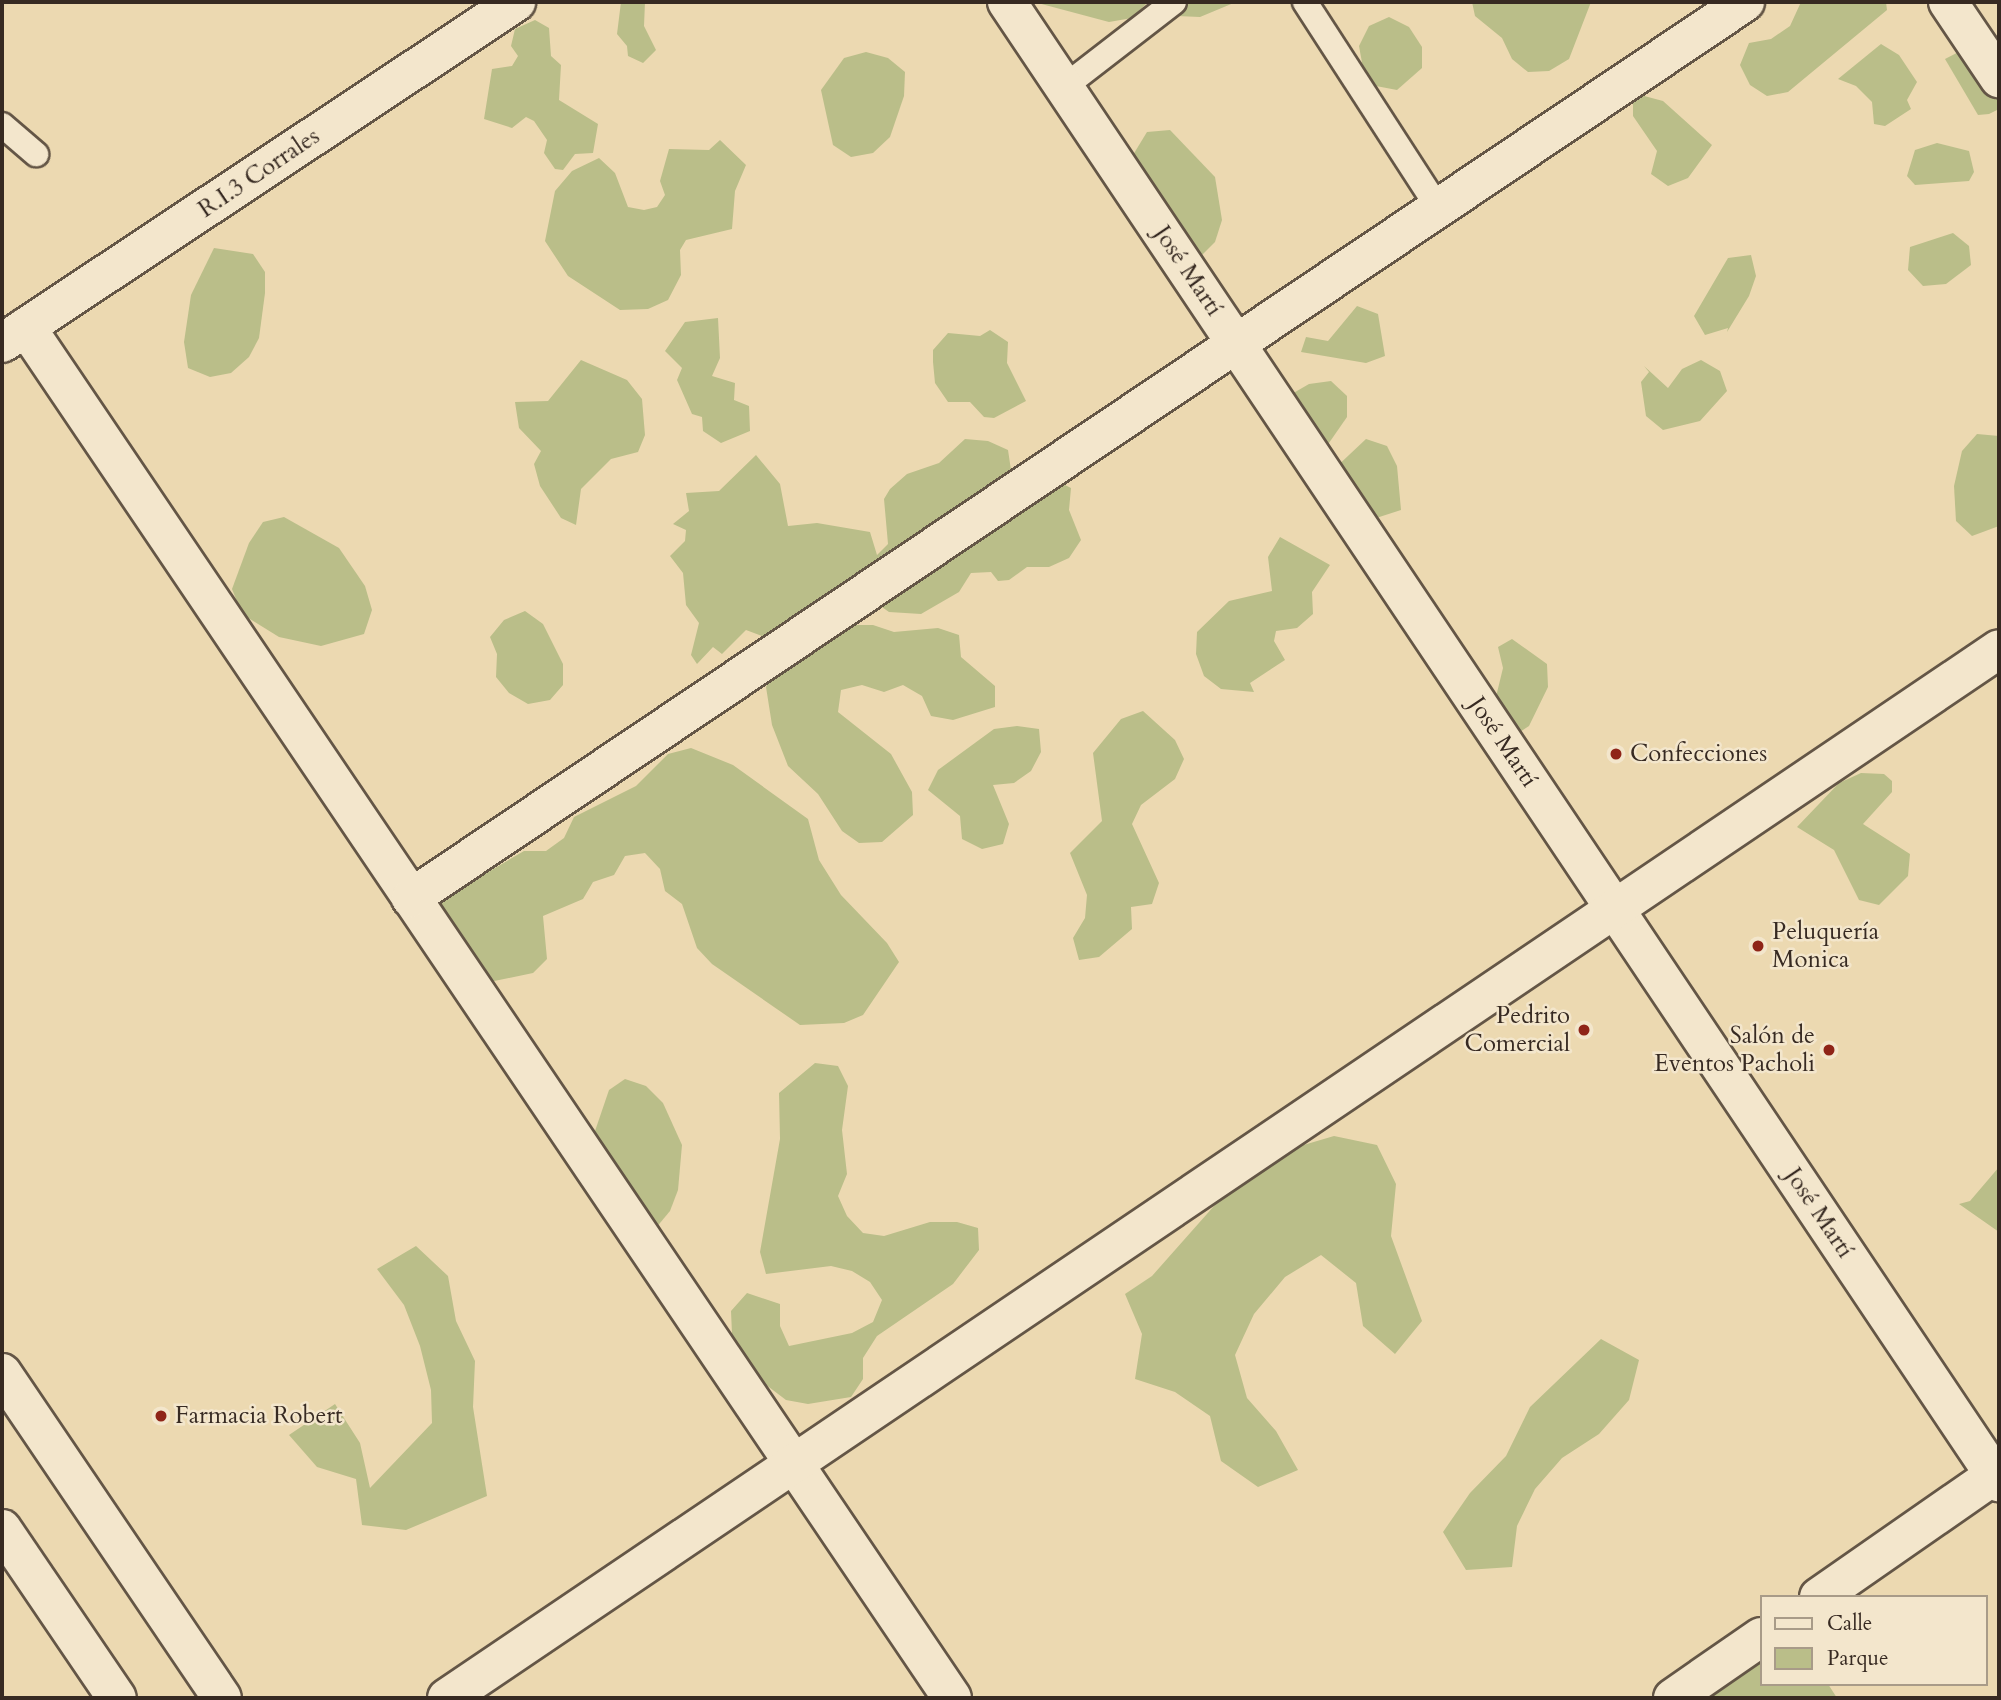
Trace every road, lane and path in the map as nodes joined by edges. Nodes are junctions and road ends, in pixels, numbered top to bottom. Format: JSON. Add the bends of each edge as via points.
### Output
{"nodes":[{"id":1,"x":516,"y":2,"type":"edge"},
{"id":2,"x":1007,"y":2,"type":"edge"},
{"id":3,"x":1174,"y":2,"type":"edge"},
{"id":4,"x":1305,"y":2,"type":"edge"},
{"id":5,"x":1745,"y":2,"type":"edge"},
{"id":6,"x":1948,"y":2,"type":"edge"},
{"id":7,"x":1999,"y":78,"type":"edge"},
{"id":8,"x":1064,"y":87,"type":"junction"},
{"id":9,"x":2,"y":125,"type":"edge"},
{"id":10,"x":36,"y":154,"type":"dead end"},
{"id":11,"x":1437,"y":206,"type":"junction"},
{"id":12,"x":14,"y":335,"type":"edge"},
{"id":13,"x":1235,"y":341,"type":"junction"},
{"id":14,"x":1999,"y":649,"type":"edge"},
{"id":15,"x":411,"y":898,"type":"junction"},
{"id":16,"x":1614,"y":906,"type":"junction"},
{"id":17,"x":2,"y":1373,"type":"edge"},
{"id":18,"x":793,"y":1464,"type":"junction"},
{"id":19,"x":1998,"y":1476,"type":"edge"},
{"id":20,"x":2,"y":1529,"type":"edge"},
{"id":21,"x":1822,"y":1595,"type":"edge"},
{"id":22,"x":1759,"y":1638,"type":"edge"},
{"id":23,"x":117,"y":1698,"type":"edge"},
{"id":24,"x":222,"y":1698,"type":"edge"},
{"id":25,"x":447,"y":1698,"type":"edge"},
{"id":26,"x":951,"y":1698,"type":"edge"},
{"id":27,"x":1673,"y":1698,"type":"edge"}],
"edges":[{"from":1,"to":12,"type":"street","name":"R.I.3 Corrales"},
{"from":2,"to":8,"type":"street","name":"José Martí"},
{"from":3,"to":8,"type":"lane"},
{"from":4,"to":11,"type":"lane"},
{"from":5,"to":11,"type":"street"},
{"from":6,"to":7,"type":"street"},
{"from":8,"to":13,"type":"street","name":"José Martí"},
{"from":9,"to":10,"type":"lane"},
{"from":11,"to":13,"type":"street"},
{"from":12,"to":15,"type":"street"},
{"from":13,"to":15,"type":"street"},
{"from":13,"to":16,"type":"street","name":"José Martí"},
{"from":14,"to":16,"type":"street"},
{"from":15,"to":18,"type":"street"},
{"from":16,"to":18,"type":"street"},
{"from":16,"to":19,"type":"street","name":"José Martí"},
{"from":17,"to":24,"type":"street"},
{"from":18,"to":25,"type":"street"},
{"from":18,"to":26,"type":"street"},
{"from":19,"to":21,"type":"street"},
{"from":20,"to":23,"type":"street"},
{"from":22,"to":27,"type":"street"}]}
